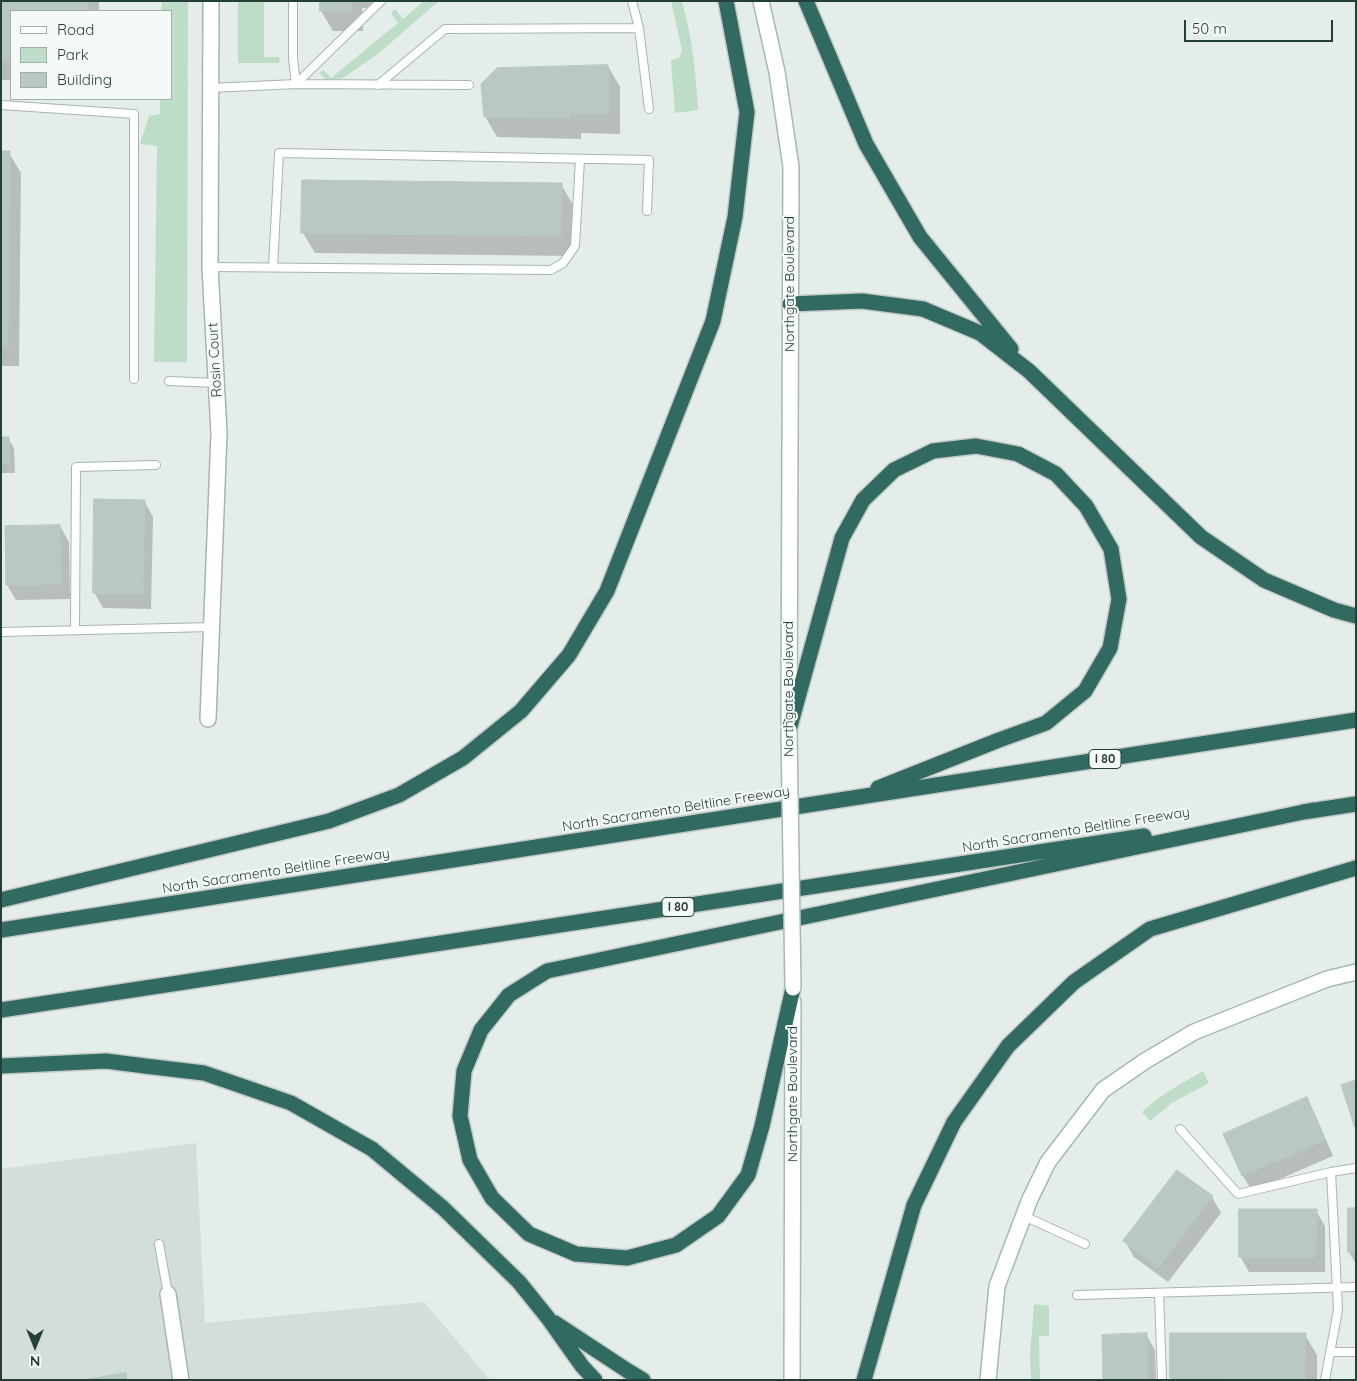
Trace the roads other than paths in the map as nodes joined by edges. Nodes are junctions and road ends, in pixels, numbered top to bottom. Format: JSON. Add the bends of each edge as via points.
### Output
{"nodes":[{"id":1,"x":211,"y":1,"type":"edge"},
{"id":2,"x":293,"y":1,"type":"edge"},
{"id":3,"x":381,"y":1,"type":"edge"},
{"id":4,"x":632,"y":1,"type":"edge"},
{"id":5,"x":726,"y":1,"type":"edge"},
{"id":6,"x":761,"y":1,"type":"edge"},
{"id":7,"x":806,"y":1,"type":"edge"},
{"id":8,"x":639,"y":28,"type":"junction"},
{"id":9,"x":296,"y":84,"type":"junction"},
{"id":10,"x":378,"y":85,"type":"junction"},
{"id":11,"x":469,"y":85,"type":"dead end"},
{"id":12,"x":210,"y":88,"type":"junction"},
{"id":13,"x":1,"y":105,"type":"edge"},
{"id":14,"x":649,"y":109,"type":"dead end"},
{"id":15,"x":580,"y":159,"type":"junction"},
{"id":16,"x":647,"y":211,"type":"dead end"},
{"id":17,"x":210,"y":267,"type":"junction"},
{"id":18,"x":273,"y":268,"type":"junction"},
{"id":19,"x":790,"y":304,"type":"junction"},
{"id":20,"x":1029,"y":371,"type":"junction"},
{"id":21,"x":134,"y":379,"type":"dead end"},
{"id":22,"x":169,"y":381,"type":"dead end"},
{"id":23,"x":216,"y":383,"type":"junction"},
{"id":24,"x":156,"y":465,"type":"dead end"},
{"id":25,"x":1356,"y":616,"type":"edge"},
{"id":26,"x":212,"y":627,"type":"junction"},
{"id":27,"x":75,"y":630,"type":"junction"},
{"id":28,"x":1,"y":632,"type":"edge"},
{"id":29,"x":208,"y":719,"type":"dead end"},
{"id":30,"x":1356,"y":720,"type":"edge"},
{"id":31,"x":788,"y":730,"type":"junction"},
{"id":32,"x":853,"y":798,"type":"junction"},
{"id":33,"x":1356,"y":804,"type":"edge"},
{"id":34,"x":1313,"y":810,"type":"junction"},
{"id":35,"x":1356,"y":868,"type":"edge"},
{"id":36,"x":1,"y":900,"type":"edge"},
{"id":37,"x":1,"y":930,"type":"edge"},
{"id":38,"x":1356,"y":972,"type":"edge"},
{"id":39,"x":793,"y":988,"type":"junction"},
{"id":40,"x":1,"y":1010,"type":"edge"},
{"id":41,"x":1,"y":1066,"type":"edge"},
{"id":42,"x":1180,"y":1129,"type":"dead end"},
{"id":43,"x":1356,"y":1168,"type":"edge"},
{"id":44,"x":1331,"y":1172,"type":"junction"},
{"id":45,"x":1024,"y":1216,"type":"junction"},
{"id":46,"x":159,"y":1244,"type":"dead end"},
{"id":47,"x":1085,"y":1244,"type":"dead end"},
{"id":48,"x":1337,"y":1287,"type":"junction"},
{"id":49,"x":1356,"y":1287,"type":"edge"},
{"id":50,"x":1159,"y":1292,"type":"junction"},
{"id":51,"x":168,"y":1294,"type":"joint"},
{"id":52,"x":1077,"y":1295,"type":"dead end"},
{"id":53,"x":548,"y":1318,"type":"junction"},
{"id":54,"x":1330,"y":1352,"type":"junction"},
{"id":55,"x":1356,"y":1352,"type":"edge"},
{"id":56,"x":181,"y":1380,"type":"edge"},
{"id":57,"x":595,"y":1380,"type":"edge"},
{"id":58,"x":643,"y":1380,"type":"edge"},
{"id":59,"x":792,"y":1380,"type":"edge"},
{"id":60,"x":864,"y":1380,"type":"edge"},
{"id":61,"x":988,"y":1380,"type":"edge"},
{"id":62,"x":1162,"y":1380,"type":"edge"},
{"id":63,"x":1325,"y":1380,"type":"edge"}],
"edges":[{"from":1,"to":12,"type":"street","name":"Rosin Court"},
{"from":2,"to":9,"type":"lane"},
{"from":3,"to":9,"type":"lane"},
{"from":4,"to":8,"type":"lane"},
{"from":5,"to":36,"type":"highway","via":[[746,112],[735,218],[713,321],[608,591],[569,654],[521,711],[463,758],[399,795],[329,821]]},
{"from":6,"to":19,"type":"street","name":"Northgate Boulevard","via":[[778,72],[791,167]]},
{"from":7,"to":20,"type":"highway","via":[[866,144],[920,237]]},
{"from":8,"to":10,"type":"lane","via":[[445,29]]},
{"from":8,"to":14,"type":"lane"},
{"from":9,"to":10,"type":"lane"},
{"from":9,"to":12,"type":"lane"},
{"from":10,"to":11,"type":"lane"},
{"from":12,"to":17,"type":"street","name":"Rosin Court"},
{"from":13,"to":21,"type":"lane","via":[[134,114]]},
{"from":15,"to":16,"type":"lane","via":[[649,160]]},
{"from":15,"to":18,"type":"lane","via":[[575,246],[563,262],[551,270]]},
{"from":15,"to":18,"type":"lane","via":[[279,153]]},
{"from":17,"to":18,"type":"lane"},
{"from":17,"to":23,"type":"street","name":"Rosin Court"},
{"from":19,"to":20,"type":"highway","via":[[862,301],[923,309],[980,333]]},
{"from":19,"to":31,"type":"street","name":"Northgate Boulevard"},
{"from":20,"to":25,"type":"highway","via":[[1202,537],[1264,580]]},
{"from":22,"to":23,"type":"lane"},
{"from":23,"to":26,"type":"street","name":"Rosin Court","via":[[219,433]]},
{"from":24,"to":27,"type":"lane","via":[[76,467]]},
{"from":26,"to":27,"type":"lane"},
{"from":26,"to":29,"type":"street","name":"Rosin Court"},
{"from":27,"to":28,"type":"lane"},
{"from":30,"to":32,"type":"highway","name":"North Sacramento Beltline Freeway","number":"I 80"},
{"from":31,"to":32,"type":"highway","via":[[842,538],[863,500],[894,470],[933,451],[976,446],[1018,454],[1056,474],[1086,506],[1111,549],[1120,599],[1110,648],[1085,691],[1046,723]]},
{"from":31,"to":39,"type":"street","name":"Northgate Boulevard","bridge":true},
{"from":32,"to":37,"type":"highway","name":"North Sacramento Beltline Freeway","number":"I 80"},
{"from":33,"to":34,"type":"highway","name":"North Sacramento Beltline Freeway","number":"I 80"},
{"from":34,"to":39,"type":"highway","via":[[547,971],[509,995],[481,1030],[464,1071],[460,1116],[470,1160],[492,1198],[529,1234],[576,1254],[635,1256],[676,1245],[718,1216],[748,1175]]},
{"from":34,"to":40,"type":"highway","name":"North Sacramento Beltline Freeway","number":"I 80"},
{"from":35,"to":60,"type":"highway","via":[[1150,930],[1074,982],[1008,1046],[954,1122],[914,1205]]},
{"from":38,"to":45,"type":"street","via":[[1327,979],[1194,1032],[1103,1090],[1048,1162]]},
{"from":39,"to":59,"type":"street","name":"Northgate Boulevard"},
{"from":41,"to":53,"type":"highway","via":[[106,1061],[204,1073],[291,1103],[372,1148],[443,1208],[519,1282]]},
{"from":42,"to":44,"type":"lane","via":[[1238,1194]]},
{"from":43,"to":44,"type":"lane"},
{"from":44,"to":48,"type":"lane"},
{"from":45,"to":47,"type":"lane"},
{"from":45,"to":61,"type":"street","via":[[997,1286]]},
{"from":46,"to":51,"type":"lane"},
{"from":48,"to":49,"type":"lane"},
{"from":48,"to":50,"type":"lane"},
{"from":48,"to":54,"type":"lane","via":[[1338,1310]]},
{"from":50,"to":52,"type":"lane"},
{"from":50,"to":62,"type":"lane"},
{"from":51,"to":56,"type":"street"},
{"from":53,"to":57,"type":"highway"},
{"from":53,"to":58,"type":"highway"},
{"from":54,"to":55,"type":"lane"},
{"from":54,"to":63,"type":"lane"}]}
